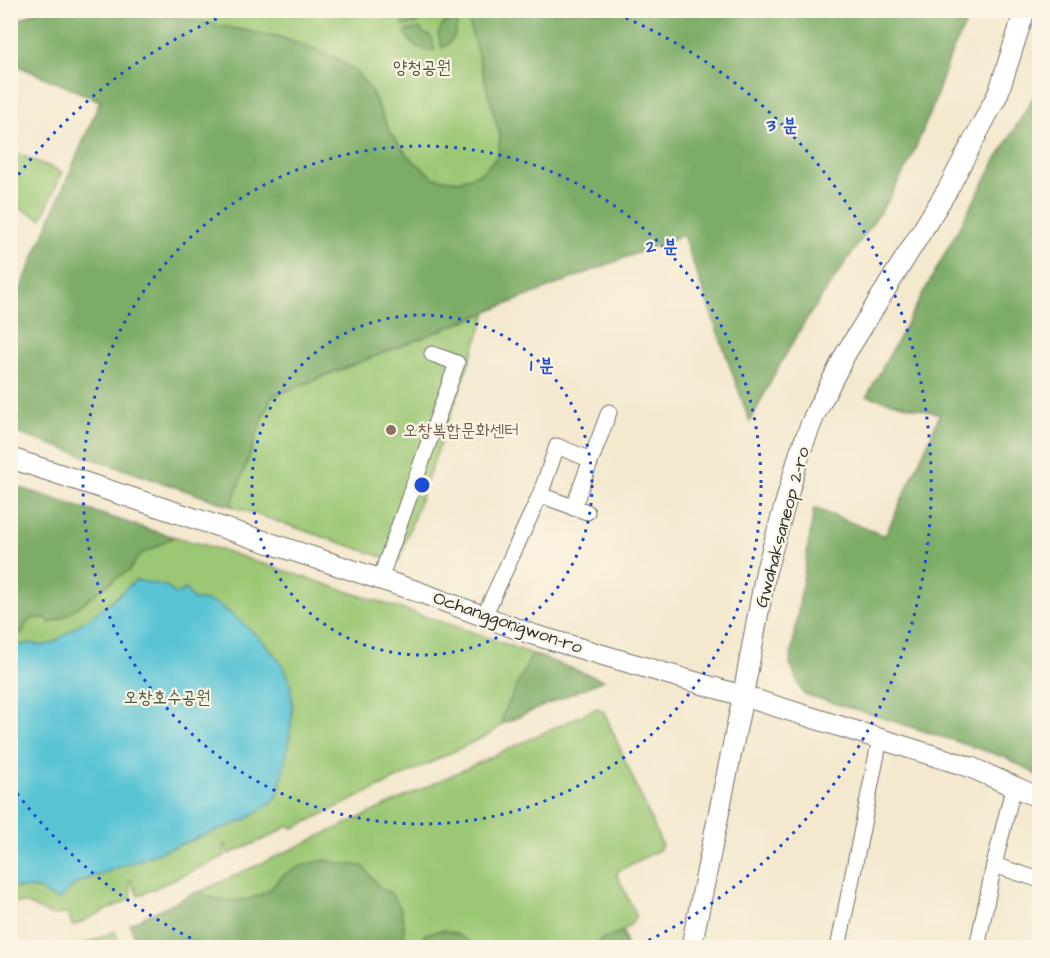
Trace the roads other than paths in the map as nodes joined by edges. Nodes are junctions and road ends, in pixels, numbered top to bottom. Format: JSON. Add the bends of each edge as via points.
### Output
{"nodes":[{"id":1,"x":1026,"y":10,"type":"edge"},
{"id":2,"x":432,"y":354,"type":"dead end"},
{"id":3,"x":609,"y":412,"type":"dead end"},
{"id":4,"x":10,"y":458,"type":"edge"},
{"id":5,"x":591,"y":460,"type":"junction"},
{"id":6,"x":540,"y":495,"type":"junction"},
{"id":7,"x":380,"y":579,"type":"junction"},
{"id":8,"x":484,"y":616,"type":"junction"},
{"id":9,"x":743,"y":696,"type":"junction"},
{"id":10,"x":880,"y":739,"type":"junction"},
{"id":11,"x":1014,"y":785,"type":"junction"},
{"id":12,"x":1040,"y":798,"type":"edge"},
{"id":13,"x":994,"y":865,"type":"junction"},
{"id":14,"x":1040,"y":880,"type":"edge"},
{"id":15,"x":691,"y":948,"type":"edge"},
{"id":16,"x":838,"y":948,"type":"edge"},
{"id":17,"x":977,"y":948,"type":"edge"}],
"edges":[{"from":1,"to":9,"type":"street","name":"Gwahaksaneop 2-ro","via":[[998,94],[948,189],[846,353],[815,414],[766,571]]},
{"from":2,"to":7,"type":"street","via":[[457,363]]},
{"from":3,"to":5,"type":"street"},
{"from":4,"to":7,"type":"street","name":"Ochanggongwon-ro"},
{"from":5,"to":6,"type":"street","via":[[557,446]]},
{"from":5,"to":6,"type":"street","via":[[580,510]]},
{"from":6,"to":8,"type":"street"},
{"from":7,"to":8,"type":"street","name":"Ochanggongwon-ro"},
{"from":8,"to":9,"type":"street","name":"Ochanggongwon-ro","via":[[531,634]]},
{"from":9,"to":10,"type":"street","name":"Ochanggongwon-ro"},
{"from":9,"to":15,"type":"street","name":"Gwahaksaneop 2-ro"},
{"from":10,"to":11,"type":"street","name":"Ochanggongwon-ro"},
{"from":10,"to":16,"type":"street"},
{"from":11,"to":12,"type":"street","name":"Ochanggongwon-ro"},
{"from":11,"to":13,"type":"street"},
{"from":13,"to":14,"type":"street"},
{"from":13,"to":17,"type":"street"}]}
